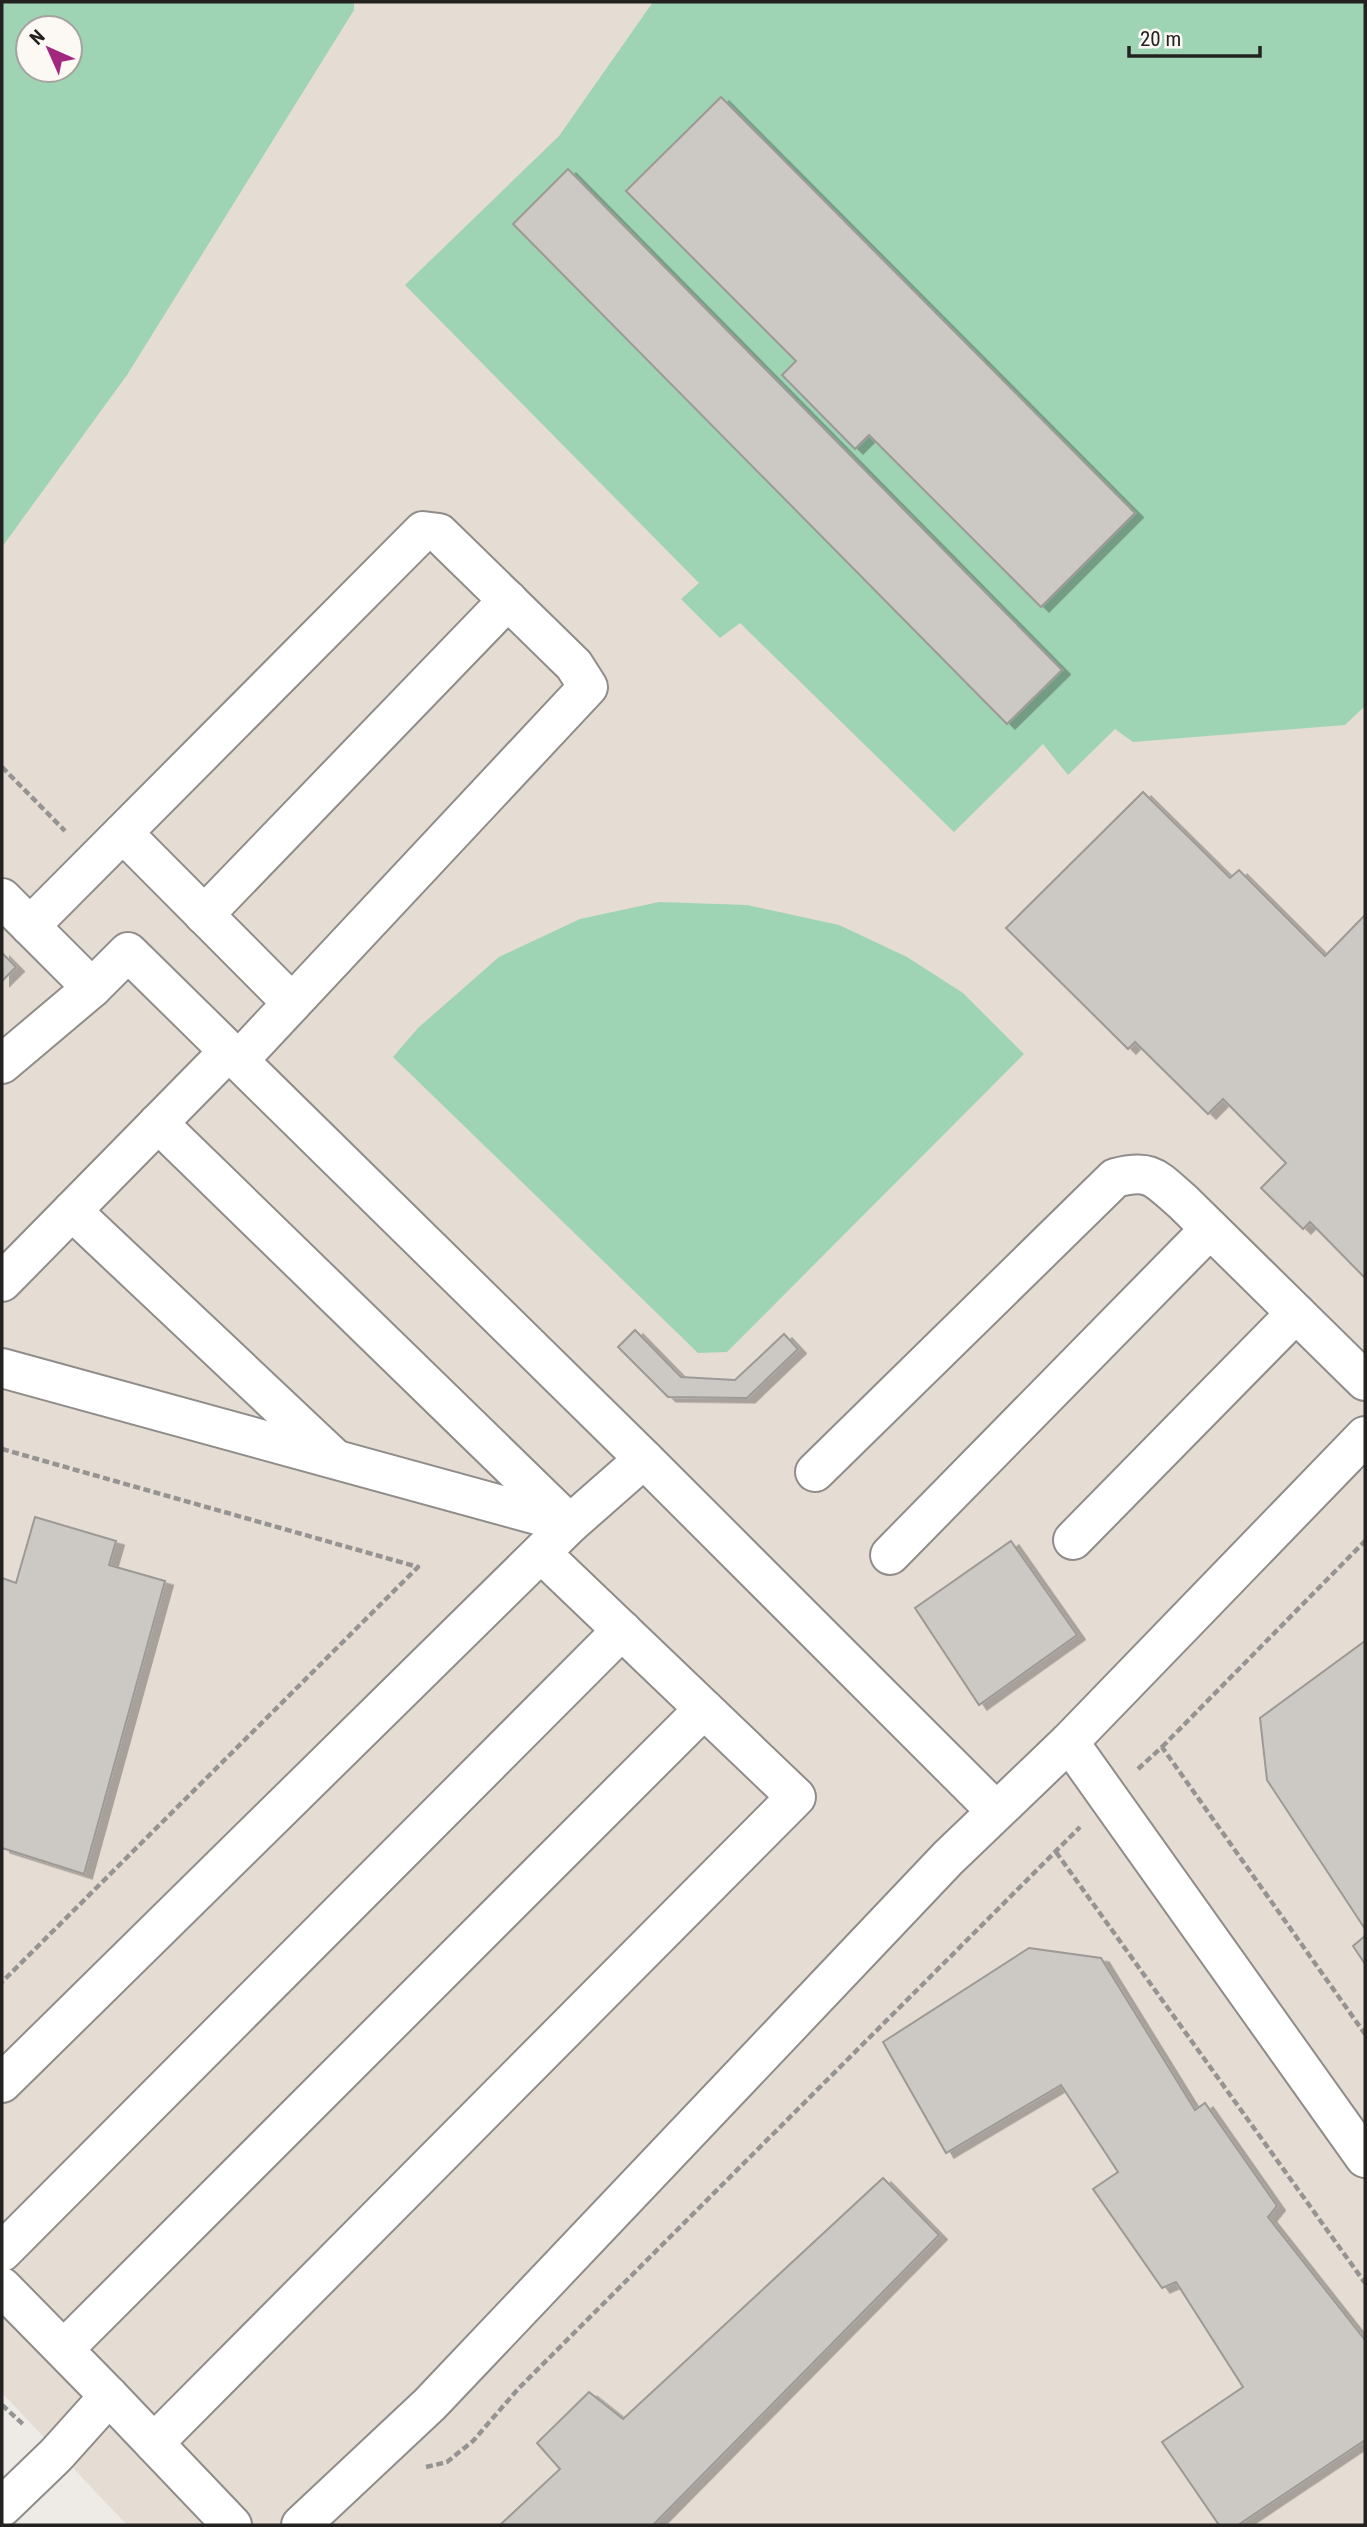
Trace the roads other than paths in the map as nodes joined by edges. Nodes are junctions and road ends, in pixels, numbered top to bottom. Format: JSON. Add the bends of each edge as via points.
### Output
{"nodes":[{"id":1,"x":508,"y":600,"type":"junction"},
{"id":2,"x":123,"y":833,"type":"junction"},
{"id":3,"x":2,"y":898,"type":"edge"},
{"id":4,"x":204,"y":915,"type":"junction"},
{"id":5,"x":30,"y":926,"type":"junction"},
{"id":6,"x":92,"y":988,"type":"junction"},
{"id":7,"x":292,"y":1003,"type":"junction"},
{"id":8,"x":233,"y":1056,"type":"junction"},
{"id":9,"x":2,"y":1064,"type":"edge"},
{"id":10,"x":158,"y":1123,"type":"junction"},
{"id":11,"x":72,"y":1211,"type":"junction"},
{"id":12,"x":1210,"y":1229,"type":"junction"},
{"id":13,"x":2,"y":1282,"type":"edge"},
{"id":14,"x":1296,"y":1313,"type":"junction"},
{"id":15,"x":2,"y":1368,"type":"edge"},
{"id":16,"x":1365,"y":1381,"type":"edge"},
{"id":17,"x":1365,"y":1436,"type":"edge"},
{"id":18,"x":644,"y":1459,"type":"junction"},
{"id":19,"x":336,"y":1460,"type":"junction"},
{"id":20,"x":815,"y":1472,"type":"dead end"},
{"id":21,"x":570,"y":1524,"type":"junction"},
{"id":22,"x":1073,"y":1540,"type":"dead end"},
{"id":23,"x":541,"y":1553,"type":"junction"},
{"id":24,"x":890,"y":1555,"type":"dead end"},
{"id":25,"x":622,"y":1630,"type":"junction"},
{"id":26,"x":704,"y":1709,"type":"junction"},
{"id":27,"x":1069,"y":1742,"type":"junction"},
{"id":28,"x":996,"y":1811,"type":"junction"},
{"id":29,"x":2,"y":2083,"type":"edge"},
{"id":30,"x":1365,"y":2158,"type":"edge"},
{"id":31,"x":2,"y":2252,"type":"edge"},
{"id":32,"x":2,"y":2287,"type":"edge"},
{"id":33,"x":64,"y":2348,"type":"junction"},
{"id":34,"x":110,"y":2396,"type":"junction"},
{"id":35,"x":154,"y":2443,"type":"junction"},
{"id":36,"x":2,"y":2507,"type":"edge"},
{"id":37,"x":232,"y":2525,"type":"edge"},
{"id":38,"x":302,"y":2525,"type":"edge"}],
"edges":[{"from":1,"to":2,"type":"lane","via":[[439,533],[423,531]]},
{"from":1,"to":4,"type":"lane"},
{"from":1,"to":7,"type":"lane","via":[[574,665],[587,687]]},
{"from":2,"to":4,"type":"lane"},
{"from":2,"to":5,"type":"lane"},
{"from":3,"to":5,"type":"lane"},
{"from":4,"to":7,"type":"lane"},
{"from":5,"to":6,"type":"lane"},
{"from":6,"to":8,"type":"lane","via":[[128,952]]},
{"from":6,"to":9,"type":"lane"},
{"from":7,"to":8,"type":"lane"},
{"from":8,"to":10,"type":"lane"},
{"from":8,"to":18,"type":"lane"},
{"from":10,"to":11,"type":"lane"},
{"from":10,"to":21,"type":"lane"},
{"from":11,"to":13,"type":"lane"},
{"from":11,"to":19,"type":"lane"},
{"from":12,"to":14,"type":"lane"},
{"from":12,"to":20,"type":"lane","via":[[1152,1175],[1135,1172],[1115,1178]]},
{"from":12,"to":24,"type":"lane"},
{"from":14,"to":16,"type":"lane"},
{"from":14,"to":22,"type":"lane"},
{"from":15,"to":19,"type":"lane"},
{"from":17,"to":27,"type":"lane"},
{"from":18,"to":21,"type":"lane"},
{"from":18,"to":28,"type":"lane"},
{"from":19,"to":21,"type":"lane"},
{"from":21,"to":23,"type":"lane"},
{"from":23,"to":25,"type":"lane"},
{"from":23,"to":29,"type":"lane"},
{"from":25,"to":26,"type":"lane"},
{"from":25,"to":31,"type":"lane"},
{"from":26,"to":33,"type":"lane"},
{"from":26,"to":35,"type":"lane","via":[[796,1797]]},
{"from":27,"to":28,"type":"lane"},
{"from":27,"to":30,"type":"lane"},
{"from":28,"to":38,"type":"lane","via":[[430,2404]]},
{"from":32,"to":33,"type":"lane"},
{"from":33,"to":34,"type":"lane"},
{"from":34,"to":35,"type":"lane"},
{"from":34,"to":36,"type":"lane"},
{"from":35,"to":37,"type":"lane"}]}
